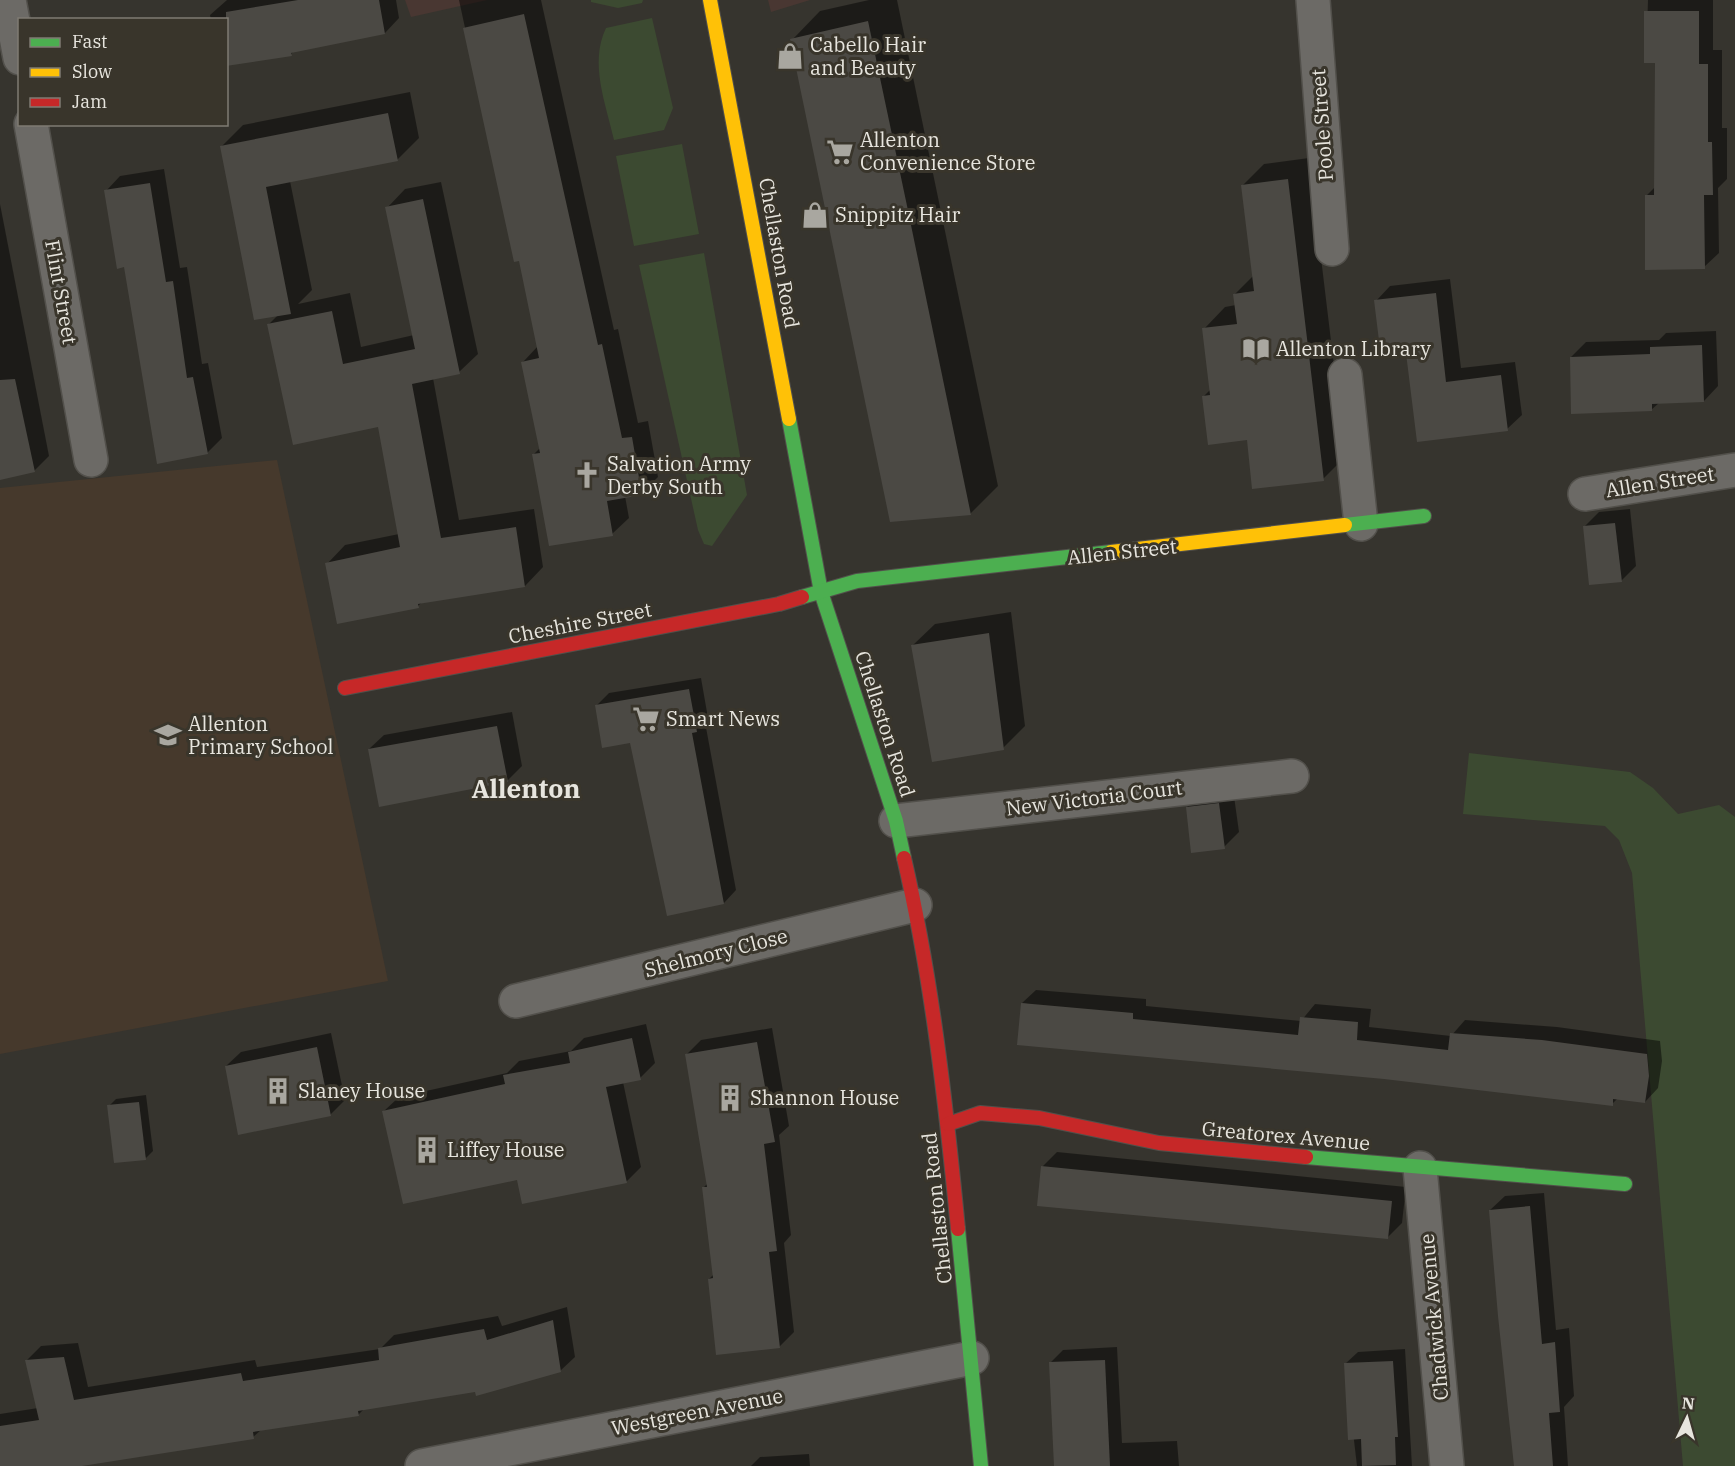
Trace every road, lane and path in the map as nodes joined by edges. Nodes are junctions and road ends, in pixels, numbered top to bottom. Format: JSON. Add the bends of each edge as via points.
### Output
{"nodes":[{"id":1,"x":9,"y":0,"type":"edge"},
{"id":2,"x":710,"y":0,"type":"edge"},
{"id":3,"x":1313,"y":0,"type":"edge"},
{"id":4,"x":18,"y":47,"type":"edge"},
{"id":5,"x":31,"y":126,"type":"edge"},
{"id":6,"x":1332,"y":249,"type":"dead end"},
{"id":7,"x":1345,"y":375,"type":"dead end"},
{"id":8,"x":91,"y":460,"type":"dead end"},
{"id":9,"x":1735,"y":470,"type":"edge"},
{"id":10,"x":1584,"y":494,"type":"dead end"},
{"id":11,"x":1424,"y":516,"type":"dead end"},
{"id":12,"x":1361,"y":524,"type":"junction"},
{"id":13,"x":821,"y":592,"type":"junction"},
{"id":14,"x":345,"y":688,"type":"dead end"},
{"id":15,"x":1292,"y":776,"type":"dead end"},
{"id":16,"x":896,"y":821,"type":"junction"},
{"id":17,"x":915,"y":905,"type":"junction"},
{"id":18,"x":516,"y":1001,"type":"dead end"},
{"id":19,"x":948,"y":1124,"type":"junction"},
{"id":20,"x":1420,"y":1168,"type":"junction"},
{"id":21,"x":1625,"y":1184,"type":"dead end"},
{"id":22,"x":972,"y":1358,"type":"junction"},
{"id":23,"x":422,"y":1466,"type":"edge"},
{"id":24,"x":981,"y":1466,"type":"edge"},
{"id":25,"x":1447,"y":1466,"type":"edge"}],
"edges":[{"from":1,"to":4,"type":"street"},
{"from":2,"to":13,"type":"street","name":"Chellaston Road"},
{"from":3,"to":6,"type":"street","name":"Poole Street"},
{"from":5,"to":8,"type":"street","name":"Flint Street"},
{"from":7,"to":12,"type":"street"},
{"from":9,"to":10,"type":"street","name":"Allen Street"},
{"from":11,"to":12,"type":"street","name":"Allen Street"},
{"from":12,"to":13,"type":"street","name":"Allen Street","via":[[857,580]]},
{"from":13,"to":14,"type":"street","name":"Cheshire Street","via":[[779,604]]},
{"from":13,"to":16,"type":"street","name":"Chellaston Road"},
{"from":15,"to":16,"type":"street","name":"New Victoria Court"},
{"from":16,"to":17,"type":"street","name":"Chellaston Road"},
{"from":17,"to":18,"type":"street","name":"Shelmory Close"},
{"from":17,"to":19,"type":"street","name":"Chellaston Road"},
{"from":19,"to":20,"type":"street","name":"Greatorex Avenue","via":[[980,1113],[1039,1118],[1159,1143]]},
{"from":19,"to":22,"type":"street","name":"Chellaston Road"},
{"from":20,"to":21,"type":"street","name":"Greatorex Avenue"},
{"from":20,"to":25,"type":"street","name":"Chadwick Avenue"},
{"from":22,"to":23,"type":"street","name":"Westgreen Avenue"},
{"from":22,"to":24,"type":"street","name":"Chellaston Road"}]}
